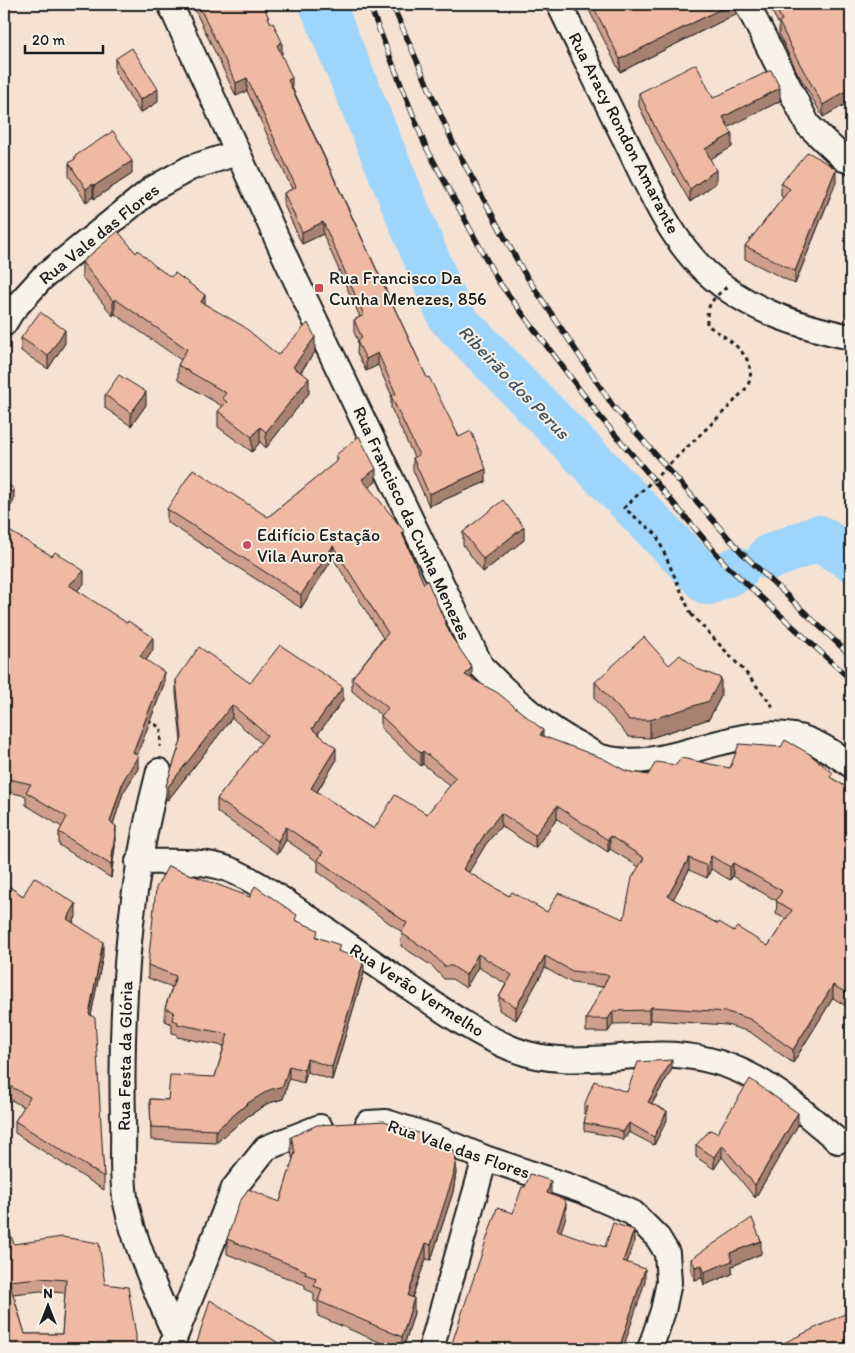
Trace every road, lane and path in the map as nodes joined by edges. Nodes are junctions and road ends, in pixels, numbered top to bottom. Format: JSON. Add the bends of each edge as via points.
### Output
{"nodes":[{"id":1,"x":170,"y":4,"type":"edge"},
{"id":2,"x":559,"y":4,"type":"edge"},
{"id":3,"x":747,"y":4,"type":"edge"},
{"id":4,"x":237,"y":153,"type":"junction"},
{"id":5,"x":851,"y":161,"type":"edge"},
{"id":6,"x":727,"y":287,"type":"junction"},
{"id":7,"x":4,"y":324,"type":"edge"},
{"id":8,"x":851,"y":337,"type":"edge"},
{"id":9,"x":144,"y":718,"type":"edge"},
{"id":10,"x":796,"y":736,"type":"junction"},
{"id":11,"x":851,"y":765,"type":"edge"},
{"id":12,"x":159,"y":771,"type":"joint"},
{"id":13,"x":138,"y":862,"type":"junction"},
{"id":14,"x":838,"y":1141,"type":"dead end"},
{"id":15,"x":485,"y":1158,"type":"junction"},
{"id":16,"x":173,"y":1342,"type":"edge"},
{"id":17,"x":431,"y":1349,"type":"edge"},
{"id":18,"x":650,"y":1349,"type":"edge"}],
"edges":[{"from":1,"to":4,"type":"street","name":"Rua Francisco da Cunha Menezes"},
{"from":2,"to":6,"type":"street","name":"Rua Aracy Rondon Amarante","via":[[676,238],[707,273]]},
{"from":3,"to":5,"type":"street","via":[[808,125],[844,160]]},
{"from":4,"to":7,"type":"street","name":"Rua Vale das Flores","via":[[190,168],[152,189],[42,278]]},
{"from":4,"to":10,"type":"street","name":"Rua Francisco da Cunha Menezes","via":[[481,666],[514,700],[552,729],[600,756],[641,761],[684,753],[710,743],[769,733]]},
{"from":6,"to":8,"type":"street","name":"Rua Aracy Rondon Amarante","via":[[756,307],[805,328]]},
{"from":6,"to":10,"type":"path","bridge":true,"via":[[706,311],[707,325],[733,342],[745,356],[750,370],[748,385],[624,508],[656,534],[691,614],[747,674]]},
{"from":9,"to":12,"type":"path","via":[[161,728]]},
{"from":10,"to":11,"type":"street","name":"Rua Francisco da Cunha Menezes","via":[[831,751]]},
{"from":12,"to":13,"type":"street","name":"Rua Festa da Glória"},
{"from":13,"to":14,"type":"street","name":"Rua Verão Vermelho","via":[[190,862],[227,869],[270,891],[460,1023],[513,1049],[541,1057],[580,1060],[648,1054],[714,1059],[748,1073],[799,1108]]},
{"from":13,"to":16,"type":"street","name":"Rua Festa da Glória","via":[[127,949],[121,1039],[125,1201]]},
{"from":15,"to":16,"type":"street","name":"Rua Vale das Flores","via":[[386,1122],[314,1127],[266,1148],[234,1188]]},
{"from":15,"to":17,"type":"street"},
{"from":15,"to":18,"type":"street","name":"Rua Vale das Flores","via":[[583,1191],[633,1213],[658,1238],[667,1253],[669,1282],[664,1311]]}]}
